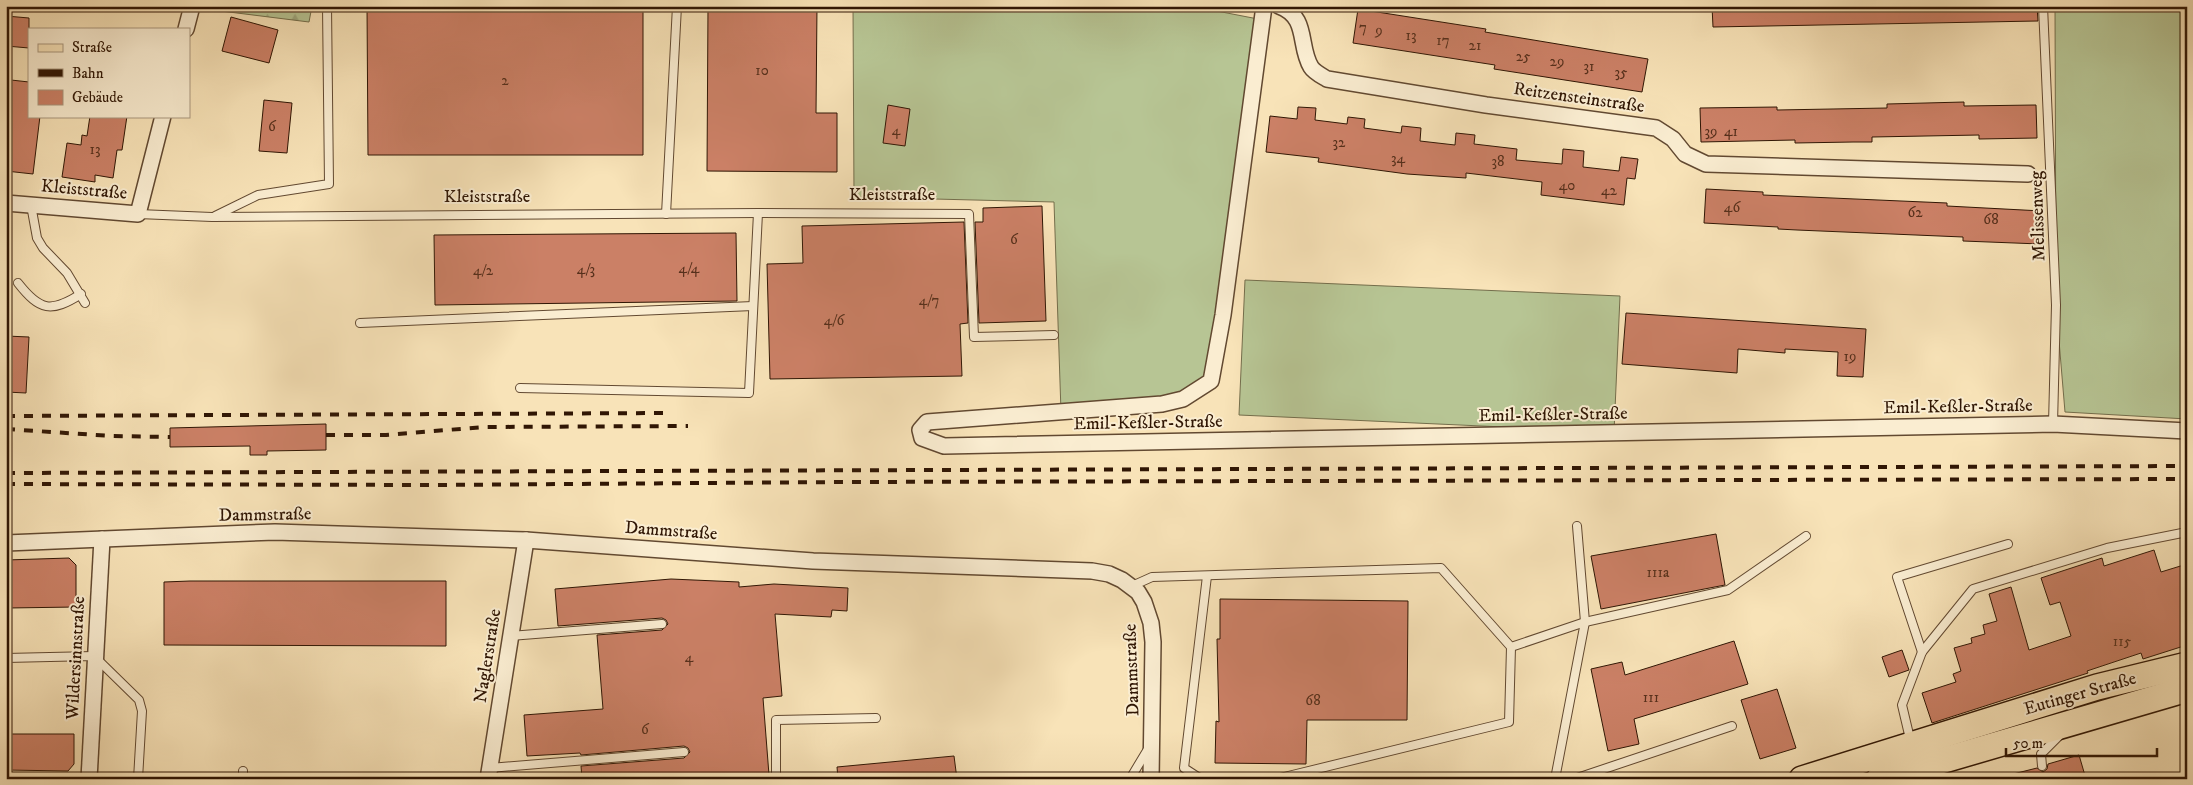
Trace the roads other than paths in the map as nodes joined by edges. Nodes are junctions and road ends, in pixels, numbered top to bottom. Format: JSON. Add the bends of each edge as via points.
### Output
{"nodes":[{"id":1,"x":192,"y":6,"type":"edge"},
{"id":2,"x":327,"y":6,"type":"edge"},
{"id":3,"x":677,"y":6,"type":"edge"},
{"id":4,"x":1264,"y":6,"type":"edge"},
{"id":5,"x":1279,"y":6,"type":"edge"},
{"id":6,"x":2043,"y":6,"type":"edge"},
{"id":7,"x":186,"y":28,"type":"edge"},
{"id":8,"x":163,"y":118,"type":"edge"},
{"id":9,"x":2028,"y":174,"type":"dead end"},
{"id":10,"x":6,"y":203,"type":"edge"},
{"id":11,"x":32,"y":205,"type":"junction"},
{"id":12,"x":758,"y":213,"type":"junction"},
{"id":13,"x":138,"y":214,"type":"junction"},
{"id":14,"x":666,"y":214,"type":"junction"},
{"id":15,"x":212,"y":217,"type":"junction"},
{"id":16,"x":18,"y":283,"type":"dead end"},
{"id":17,"x":81,"y":294,"type":"junction"},
{"id":18,"x":85,"y":302,"type":"dead end"},
{"id":19,"x":753,"y":306,"type":"junction"},
{"id":20,"x":360,"y":323,"type":"dead end"},
{"id":21,"x":1054,"y":335,"type":"dead end"},
{"id":22,"x":520,"y":388,"type":"dead end"},
{"id":23,"x":2053,"y":424,"type":"junction"},
{"id":24,"x":2187,"y":431,"type":"edge"},
{"id":25,"x":1576,"y":526,"type":"dead end"},
{"id":26,"x":2187,"y":532,"type":"edge"},
{"id":27,"x":1806,"y":536,"type":"dead end"},
{"id":28,"x":102,"y":539,"type":"junction"},
{"id":29,"x":526,"y":540,"type":"junction"},
{"id":30,"x":6,"y":543,"type":"edge"},
{"id":31,"x":2008,"y":544,"type":"dead end"},
{"id":32,"x":1207,"y":576,"type":"junction"},
{"id":33,"x":1132,"y":586,"type":"junction"},
{"id":34,"x":1585,"y":622,"type":"junction"},
{"id":35,"x":662,"y":624,"type":"dead end"},
{"id":36,"x":510,"y":636,"type":"junction"},
{"id":37,"x":1511,"y":647,"type":"junction"},
{"id":38,"x":1922,"y":652,"type":"junction"},
{"id":39,"x":94,"y":656,"type":"junction"},
{"id":40,"x":6,"y":658,"type":"edge"},
{"id":41,"x":2187,"y":665,"type":"edge"},
{"id":42,"x":2187,"y":689,"type":"edge"},
{"id":43,"x":876,"y":718,"type":"dead end"},
{"id":44,"x":2076,"y":720,"type":"junction"},
{"id":45,"x":1732,"y":726,"type":"dead end"},
{"id":46,"x":1152,"y":742,"type":"junction"},
{"id":47,"x":684,"y":752,"type":"dead end"},
{"id":48,"x":1919,"y":761,"type":"junction"},
{"id":49,"x":2042,"y":766,"type":"dead end"},
{"id":50,"x":489,"y":773,"type":"edge"},
{"id":51,"x":89,"y":779,"type":"edge"},
{"id":52,"x":138,"y":779,"type":"edge"},
{"id":53,"x":776,"y":779,"type":"edge"},
{"id":54,"x":1130,"y":779,"type":"edge"},
{"id":55,"x":1150,"y":779,"type":"edge"},
{"id":56,"x":1201,"y":779,"type":"edge"},
{"id":57,"x":1276,"y":779,"type":"edge"},
{"id":58,"x":1555,"y":779,"type":"edge"},
{"id":59,"x":1574,"y":779,"type":"edge"},
{"id":60,"x":1802,"y":779,"type":"edge"},
{"id":61,"x":1879,"y":779,"type":"edge"}],
"edges":[{"from":1,"to":7,"type":"street"},
{"from":2,"to":15,"type":"lane","via":[[329,184],[258,195]]},
{"from":3,"to":14,"type":"lane"},
{"from":4,"to":23,"type":"street","name":"Emil-Keßler-Straße","via":[[1223,315],[1211,381],[1184,399],[1162,404],[926,422],[920,430],[922,438],[944,446],[1943,422]]},
{"from":5,"to":9,"type":"street","name":"Reitzensteinstraße","via":[[1294,15],[1312,68],[1326,80],[1656,128],[1673,139],[1684,154],[1706,164]]},
{"from":6,"to":23,"type":"lane","name":"Melissenweg","via":[[2056,305]]},
{"from":8,"to":13,"type":"street"},
{"from":10,"to":11,"type":"street","name":"Kleiststraße"},
{"from":11,"to":13,"type":"street","name":"Kleiststraße"},
{"from":11,"to":17,"type":"lane","via":[[40,243]]},
{"from":12,"to":14,"type":"lane","name":"Kleiststraße"},
{"from":12,"to":19,"type":"lane"},
{"from":12,"to":21,"type":"lane","name":"Kleiststraße","via":[[969,214],[974,337]]},
{"from":13,"to":15,"type":"lane","name":"Kleiststraße"},
{"from":14,"to":15,"type":"lane","name":"Kleiststraße"},
{"from":16,"to":17,"type":"lane","via":[[31,299],[46,306],[65,305]]},
{"from":17,"to":18,"type":"lane"},
{"from":19,"to":20,"type":"lane"},
{"from":19,"to":22,"type":"lane","via":[[749,392]]},
{"from":23,"to":24,"type":"street","name":"Emil-Keßler-Straße"},
{"from":25,"to":34,"type":"lane"},
{"from":26,"to":38,"type":"lane","via":[[2107,548],[1973,589]]},
{"from":27,"to":34,"type":"lane","via":[[1728,590]]},
{"from":28,"to":29,"type":"street","name":"Dammstraße","via":[[275,532]]},
{"from":28,"to":30,"type":"street","name":"Dammstraße"},
{"from":28,"to":39,"type":"street","name":"Wildersinnstraße"},
{"from":29,"to":33,"type":"street","name":"Dammstraße","via":[[813,561],[1092,572],[1109,574]]},
{"from":29,"to":36,"type":"street","name":"Naglerstraße"},
{"from":31,"to":38,"type":"lane","via":[[1897,577]]},
{"from":32,"to":33,"type":"lane","via":[[1152,577]]},
{"from":32,"to":37,"type":"lane","via":[[1441,568]]},
{"from":32,"to":56,"type":"lane","via":[[1184,768]]},
{"from":33,"to":46,"type":"street","name":"Dammstraße","via":[[1144,602],[1151,623]]},
{"from":34,"to":37,"type":"lane"},
{"from":34,"to":58,"type":"lane"},
{"from":35,"to":36,"type":"lane"},
{"from":36,"to":50,"type":"street","name":"Naglerstraße"},
{"from":37,"to":57,"type":"lane","via":[[1509,722]]},
{"from":38,"to":48,"type":"lane","via":[[1902,706]]},
{"from":39,"to":40,"type":"lane"},
{"from":39,"to":51,"type":"street","name":"Wildersinnstraße"},
{"from":39,"to":52,"type":"lane","via":[[139,700],[142,711]]},
{"from":41,"to":48,"type":"main road","name":"Eutinger Straße","via":[[2097,687]]},
{"from":42,"to":44,"type":"main road","name":"Eutinger Straße"},
{"from":43,"to":53,"type":"lane","via":[[776,720]]},
{"from":44,"to":48,"type":"main road","name":"Eutinger Straße"},
{"from":44,"to":49,"type":"lane","via":[[2041,754]]},
{"from":45,"to":59,"type":"lane"},
{"from":46,"to":54,"type":"lane"},
{"from":46,"to":55,"type":"street","name":"Dammstraße"},
{"from":47,"to":50,"type":"lane"},
{"from":48,"to":60,"type":"main road","name":"Eutinger Straße"},
{"from":48,"to":61,"type":"main road","name":"Eutinger Straße"}]}
